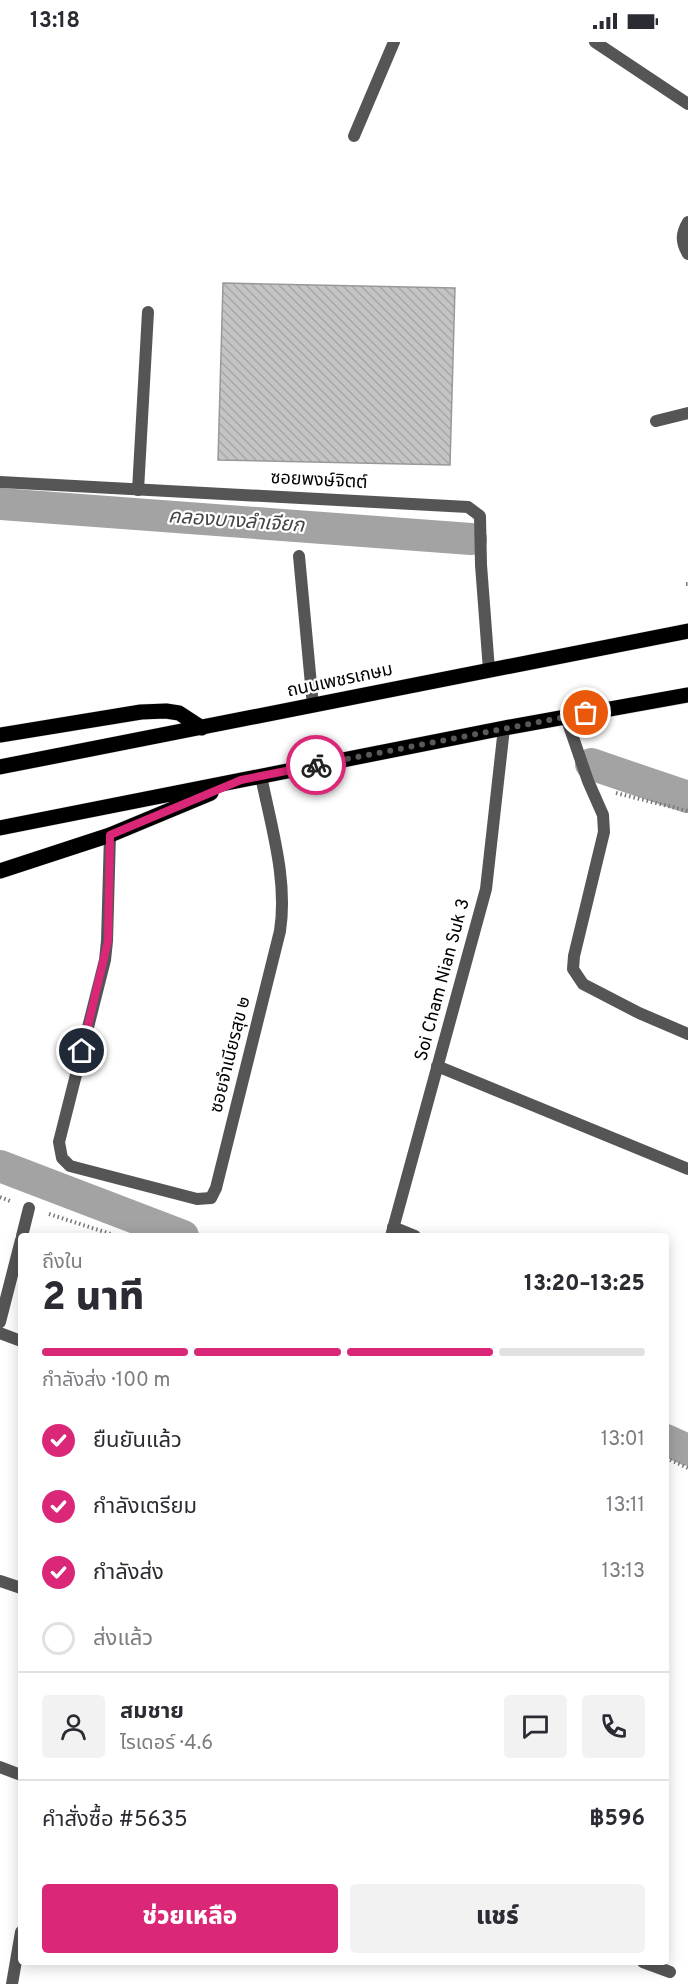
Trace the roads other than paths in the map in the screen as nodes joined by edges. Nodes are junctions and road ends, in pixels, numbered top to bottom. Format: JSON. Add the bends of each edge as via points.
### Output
{"nodes":[{"id":1,"x":394,"y":42,"type":"edge"},
{"id":2,"x":595,"y":42,"type":"edge"},
{"id":3,"x":688,"y":104,"type":"edge"},
{"id":4,"x":354,"y":136,"type":"dead end"},
{"id":5,"x":688,"y":222,"type":"edge"},
{"id":6,"x":688,"y":254,"type":"edge"},
{"id":7,"x":148,"y":312,"type":"dead end"},
{"id":8,"x":688,"y":413,"type":"edge"},
{"id":9,"x":656,"y":421,"type":"dead end"},
{"id":10,"x":0,"y":482,"type":"edge"},
{"id":11,"x":138,"y":490,"type":"junction"},
{"id":12,"x":299,"y":556,"type":"dead end"},
{"id":13,"x":688,"y":630,"type":"edge"},
{"id":14,"x":489,"y":670,"type":"junction"},
{"id":15,"x":688,"y":695,"type":"edge"},
{"id":16,"x":313,"y":706,"type":"junction"},
{"id":17,"x":566,"y":717,"type":"junction"},
{"id":18,"x":202,"y":728,"type":"junction"},
{"id":19,"x":504,"y":728,"type":"junction"},
{"id":20,"x":0,"y":735,"type":"edge"},
{"id":21,"x":0,"y":767,"type":"edge"},
{"id":22,"x":261,"y":776,"type":"junction"},
{"id":23,"x":241,"y":780,"type":"junction"},
{"id":24,"x":0,"y":828,"type":"edge"},
{"id":25,"x":110,"y":835,"type":"junction"},
{"id":26,"x":0,"y":871,"type":"edge"},
{"id":27,"x":688,"y":1034,"type":"edge"},
{"id":28,"x":437,"y":1066,"type":"junction"},
{"id":29,"x":688,"y":1169,"type":"edge"},
{"id":30,"x":29,"y":1208,"type":"road end"},
{"id":31,"x":392,"y":1231,"type":"edge"},
{"id":32,"x":22,"y":1233,"type":"edge"},
{"id":33,"x":18,"y":1250,"type":"edge"},
{"id":34,"x":0,"y":1322,"type":"edge"},
{"id":35,"x":0,"y":1333,"type":"edge"},
{"id":36,"x":18,"y":1340,"type":"edge"},
{"id":37,"x":0,"y":1581,"type":"edge"},
{"id":38,"x":18,"y":1587,"type":"edge"},
{"id":39,"x":0,"y":1767,"type":"edge"},
{"id":40,"x":18,"y":1774,"type":"edge"},
{"id":41,"x":18,"y":1949,"type":"edge"},
{"id":42,"x":651,"y":1965,"type":"edge"},
{"id":43,"x":670,"y":1972,"type":"dead end"},
{"id":44,"x":12,"y":1984,"type":"edge"}],
"edges":[{"from":1,"to":4,"type":"street"},
{"from":2,"to":3,"type":"street"},
{"from":5,"to":6,"type":"street","via":[[682,231]]},
{"from":7,"to":11,"type":"street"},
{"from":8,"to":9,"type":"street"},
{"from":10,"to":11,"type":"street","name":"ซอยพงษ์จิตต์"},
{"from":11,"to":14,"type":"street","name":"ซอยพงษ์จิตต์","via":[[468,507],[480,516]]},
{"from":12,"to":16,"type":"street"},
{"from":13,"to":14,"type":"main road","name":"ถนนเพชรเกษม"},
{"from":14,"to":16,"type":"main road","name":"ถนนเพชรเกษม"},
{"from":15,"to":17,"type":"main road"},
{"from":16,"to":18,"type":"main road","name":"ถนนเพชรเกษม"},
{"from":17,"to":19,"type":"main road"},
{"from":17,"to":27,"type":"street","via":[[603,815],[604,832],[573,969],[583,984]]},
{"from":18,"to":20,"type":"main road","via":[[179,713],[166,711]]},
{"from":18,"to":21,"type":"main road","name":"ถนนเพชรเกษม"},
{"from":19,"to":22,"type":"main road"},
{"from":19,"to":28,"type":"street","name":"Soi Cham Nian Suk 3","via":[[486,889]]},
{"from":22,"to":23,"type":"main road"},
{"from":22,"to":25,"type":"street","name":"ซอยจำเนียรสุข ๒","via":[[284,910],[211,1198],[197,1199],[69,1166],[62,1158],[59,1142],[108,941]]},
{"from":23,"to":24,"type":"main road"},
{"from":23,"to":25,"type":"main road"},
{"from":25,"to":26,"type":"main road"},
{"from":28,"to":29,"type":"street"},
{"from":28,"to":31,"type":"street","name":"Soi Cham Nian Suk 3"},
{"from":30,"to":32,"type":"street"},
{"from":33,"to":34,"type":"street"},
{"from":35,"to":36,"type":"street"},
{"from":37,"to":38,"type":"street"},
{"from":39,"to":40,"type":"street"},
{"from":41,"to":44,"type":"street"},
{"from":42,"to":43,"type":"street"}]}
